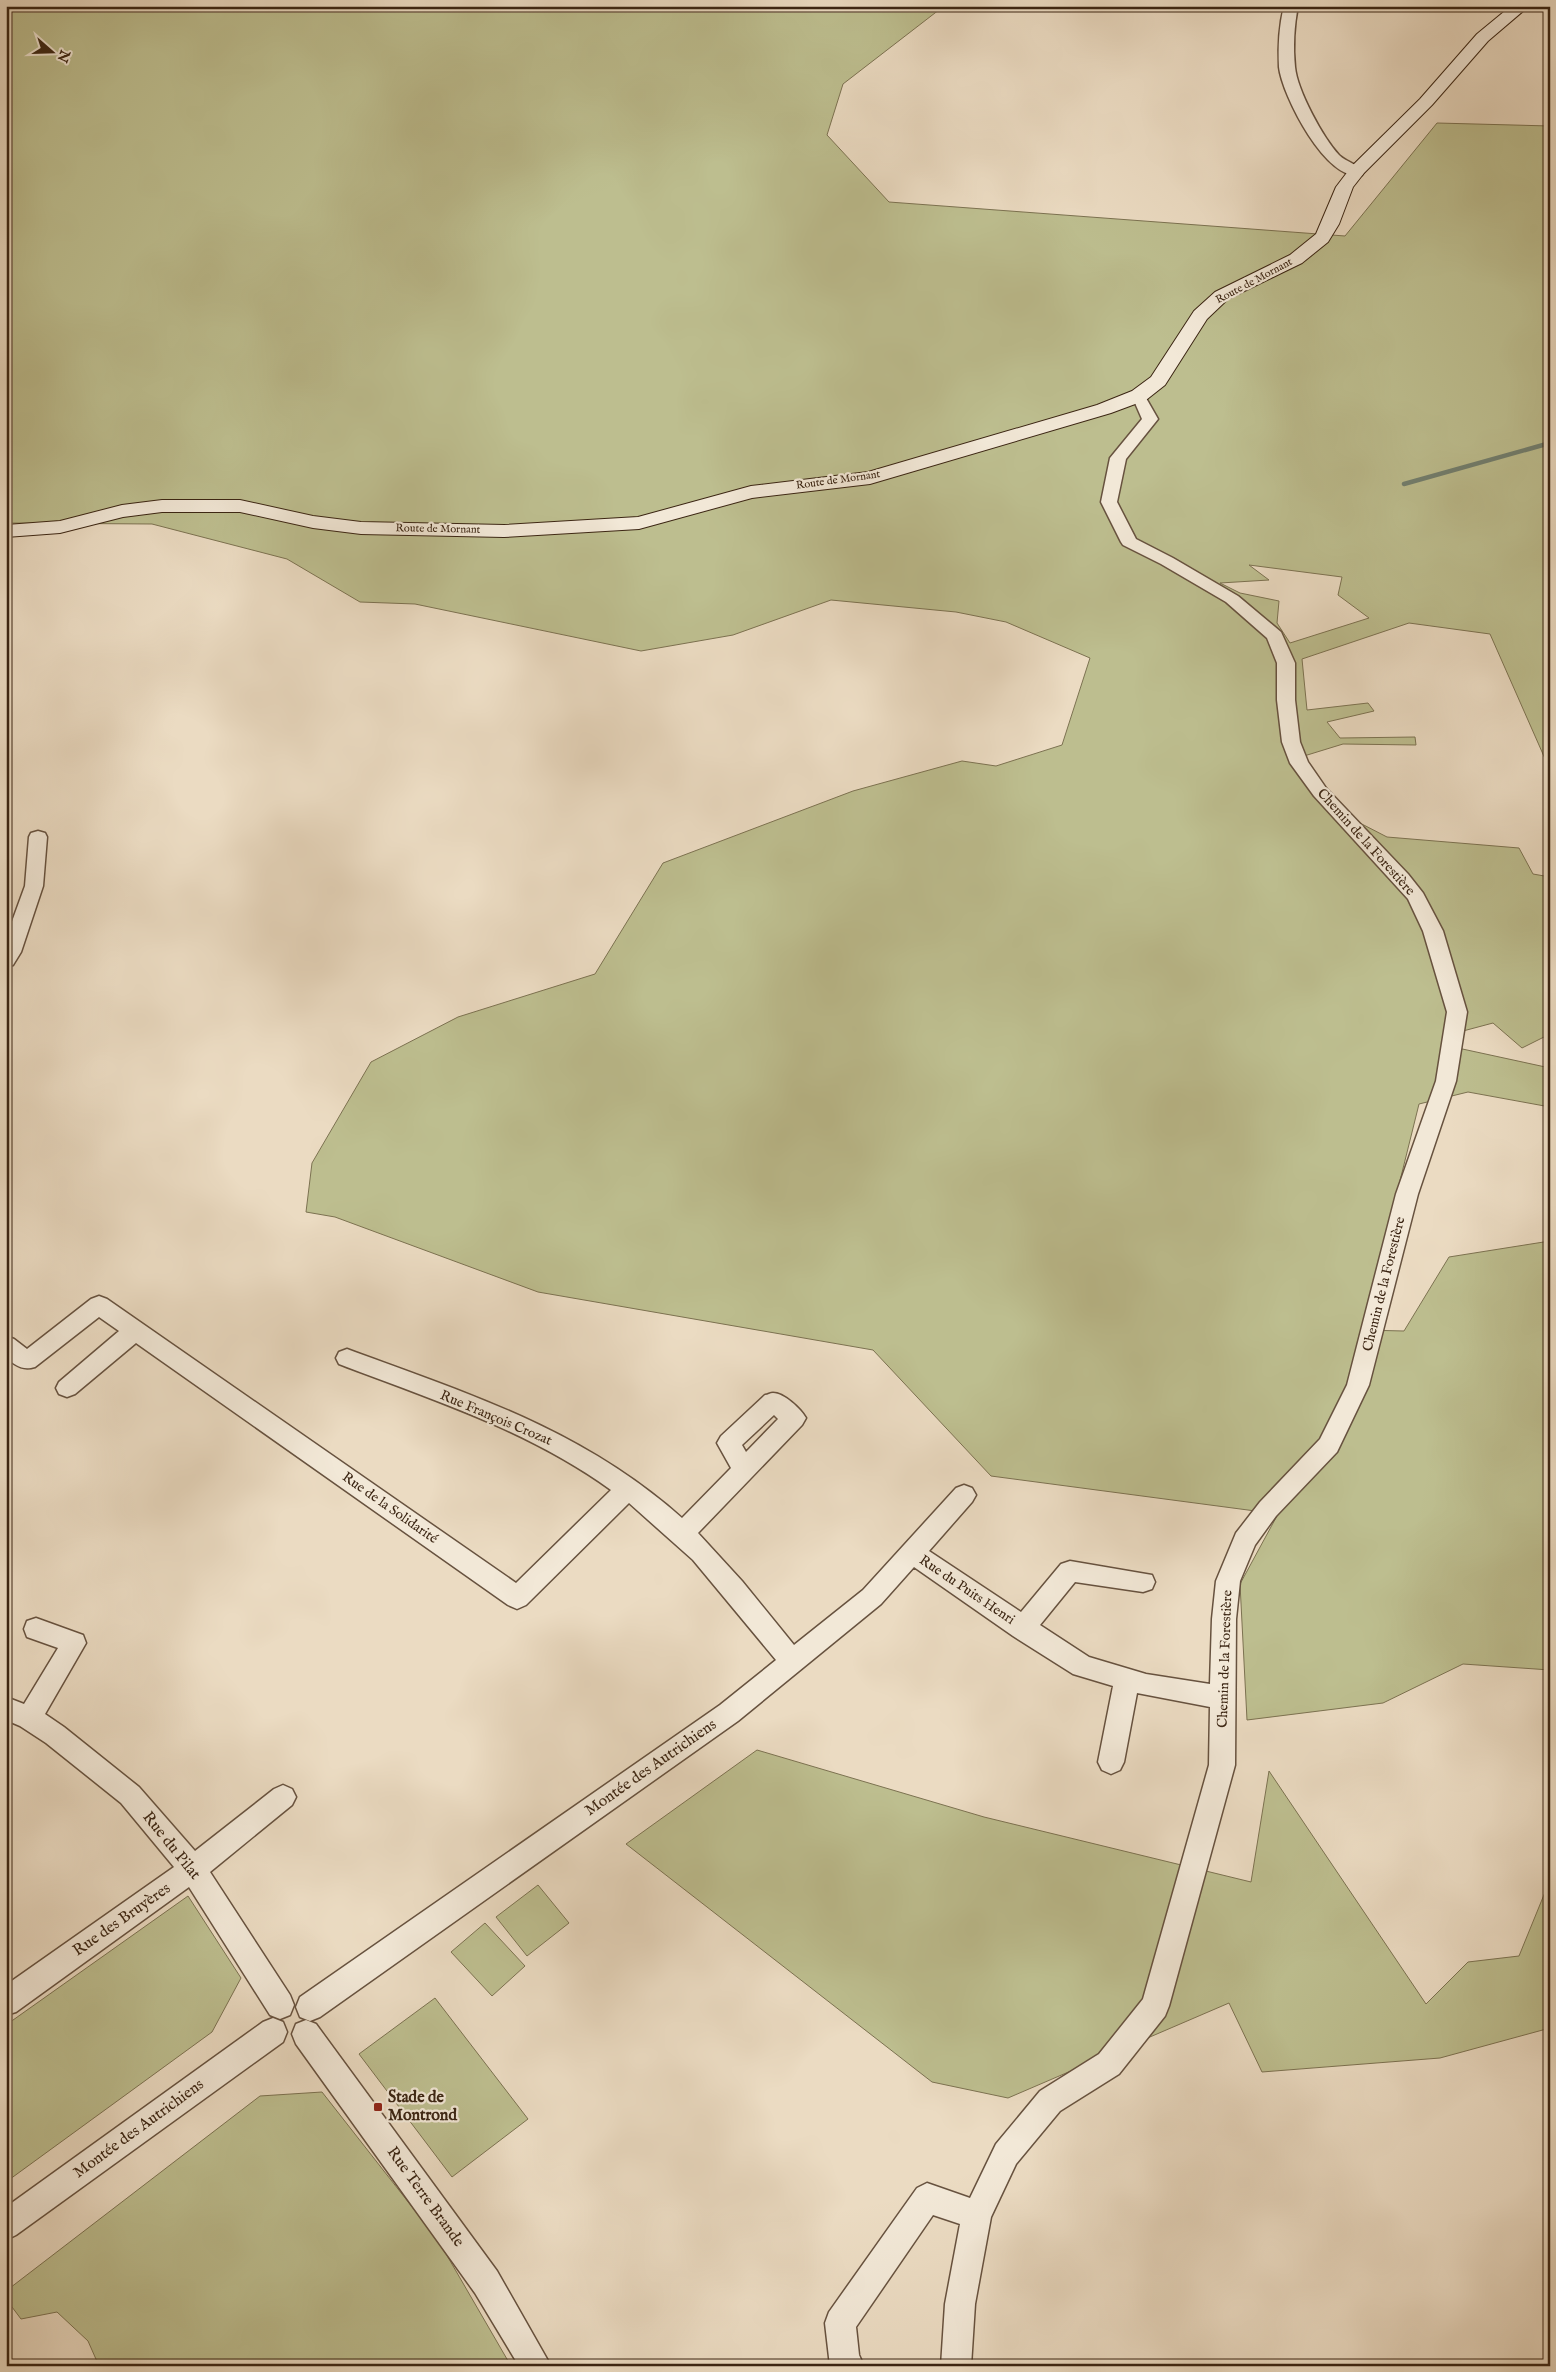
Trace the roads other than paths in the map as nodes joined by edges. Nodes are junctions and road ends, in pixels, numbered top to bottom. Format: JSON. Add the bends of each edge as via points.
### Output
{"nodes":[{"id":1,"x":1291,"y":6,"type":"edge"},
{"id":2,"x":1522,"y":6,"type":"edge"},
{"id":3,"x":1356,"y":172,"type":"junction"},
{"id":4,"x":1136,"y":397,"type":"junction"},
{"id":5,"x":6,"y":532,"type":"edge"},
{"id":6,"x":38,"y":837,"type":"dead end"},
{"id":7,"x":6,"y":960,"type":"edge"},
{"id":8,"x":136,"y":1330,"type":"junction"},
{"id":9,"x":6,"y":1345,"type":"edge"},
{"id":10,"x":347,"y":1358,"type":"dead end"},
{"id":11,"x":67,"y":1388,"type":"dead end"},
{"id":12,"x":745,"y":1471,"type":"dead end"},
{"id":13,"x":628,"y":1489,"type":"junction"},
{"id":14,"x":964,"y":1495,"type":"dead end"},
{"id":15,"x":682,"y":1534,"type":"junction"},
{"id":16,"x":911,"y":1552,"type":"junction"},
{"id":17,"x":1143,"y":1582,"type":"dead end"},
{"id":18,"x":1022,"y":1628,"type":"junction"},
{"id":19,"x":36,"y":1629,"type":"dead end"},
{"id":20,"x":793,"y":1662,"type":"junction"},
{"id":21,"x":1127,"y":1679,"type":"junction"},
{"id":22,"x":1224,"y":1698,"type":"junction"},
{"id":23,"x":18,"y":1713,"type":"edge"},
{"id":24,"x":1111,"y":1762,"type":"dead end"},
{"id":25,"x":284,"y":1797,"type":"dead end"},
{"id":26,"x":193,"y":1870,"type":"junction"},
{"id":27,"x":6,"y":2002,"type":"edge"},
{"id":28,"x":280,"y":2005,"type":"junction"},
{"id":29,"x":308,"y":2020,"type":"junction"},
{"id":30,"x":272,"y":2032,"type":"junction"},
{"id":31,"x":977,"y":2215,"type":"junction"},
{"id":32,"x":6,"y":2225,"type":"edge"},
{"id":33,"x":536,"y":2366,"type":"edge"},
{"id":34,"x":849,"y":2366,"type":"edge"},
{"id":35,"x":956,"y":2366,"type":"edge"}],
"edges":[{"from":1,"to":3,"type":"street","via":[[1287,25],[1287,69],[1306,119],[1335,160]]},
{"from":2,"to":3,"type":"main road","name":"Route de Mornant","via":[[1488,29],[1426,102]]},
{"from":3,"to":4,"type":"main road","name":"Route de Mornant","via":[[1348,181],[1330,224],[1310,250],[1287,265],[1230,291],[1210,305],[1192,324],[1157,382]]},
{"from":4,"to":5,"type":"main road","name":"Route de Mornant","via":[[870,478],[751,492],[639,523],[504,531],[362,528],[313,522],[240,506],[162,506],[122,511],[60,527]]},
{"from":4,"to":22,"type":"street","name":"Chemin de la Forestière","via":[[1150,419],[1118,458],[1108,502],[1129,542],[1167,560],[1232,599],[1275,636],[1286,663],[1291,742],[1299,763],[1324,796],[1416,897],[1433,931],[1456,1012],[1446,1081],[1407,1194],[1358,1386],[1329,1445],[1268,1508],[1245,1540],[1228,1581],[1224,1619]]},
{"from":6,"to":7,"type":"street","via":[[34,886],[12,952]]},
{"from":8,"to":9,"type":"street","via":[[99,1304],[27,1361]]},
{"from":8,"to":11,"type":"street"},
{"from":8,"to":13,"type":"street","name":"Rue de la Solidarité","via":[[517,1598]]},
{"from":10,"to":13,"type":"street","name":"Rue François Crozat","via":[[501,1417],[558,1444]]},
{"from":12,"to":15,"type":"street"},
{"from":13,"to":15,"type":"street","name":"Rue François Crozat"},
{"from":14,"to":16,"type":"street","name":"Montée des Autrichiens"},
{"from":15,"to":20,"type":"street","name":"Rue François Crozat","via":[[710,1561]]},
{"from":16,"to":18,"type":"street","name":"Rue du Puits Henri"},
{"from":16,"to":20,"type":"street","name":"Montée des Autrichiens","via":[[872,1597]]},
{"from":17,"to":18,"type":"street","name":"Rue du Puits Henri","via":[[1070,1571]]},
{"from":18,"to":21,"type":"street","name":"Rue du Puits Henri","via":[[1082,1666]]},
{"from":19,"to":23,"type":"street","name":"Rue du Pilat","via":[[74,1643]]},
{"from":20,"to":29,"type":"street","name":"Montée des Autrichiens","via":[[729,1714]]},
{"from":21,"to":22,"type":"street","name":"Rue du Puits Henri"},
{"from":21,"to":24,"type":"street"},
{"from":22,"to":31,"type":"street","name":"Chemin de la Forestière","via":[[1222,1765],[1155,2006],[1109,2064],[1050,2101],[1006,2154]]},
{"from":23,"to":26,"type":"street","name":"Rue du Pilat","via":[[55,1735],[130,1795]]},
{"from":25,"to":26,"type":"street","name":"Rue des Bruyères"},
{"from":26,"to":27,"type":"street","name":"Rue des Bruyères"},
{"from":26,"to":28,"type":"street","name":"Rue du Pilat"},
{"from":28,"to":29,"type":"street","via":[[295,1999],[305,2002]]},
{"from":28,"to":30,"type":"street","via":[[270,2022]]},
{"from":29,"to":30,"type":"street","via":[[291,2041],[277,2038]]},
{"from":29,"to":33,"type":"street","name":"Rue Terre Brande","via":[[486,2282]]},
{"from":30,"to":32,"type":"street","name":"Montée des Autrichiens"},
{"from":31,"to":34,"type":"street","via":[[927,2198],[840,2323],[845,2364]]},
{"from":31,"to":35,"type":"street","name":"Chemin de la Forestière","via":[[960,2304]]}]}
